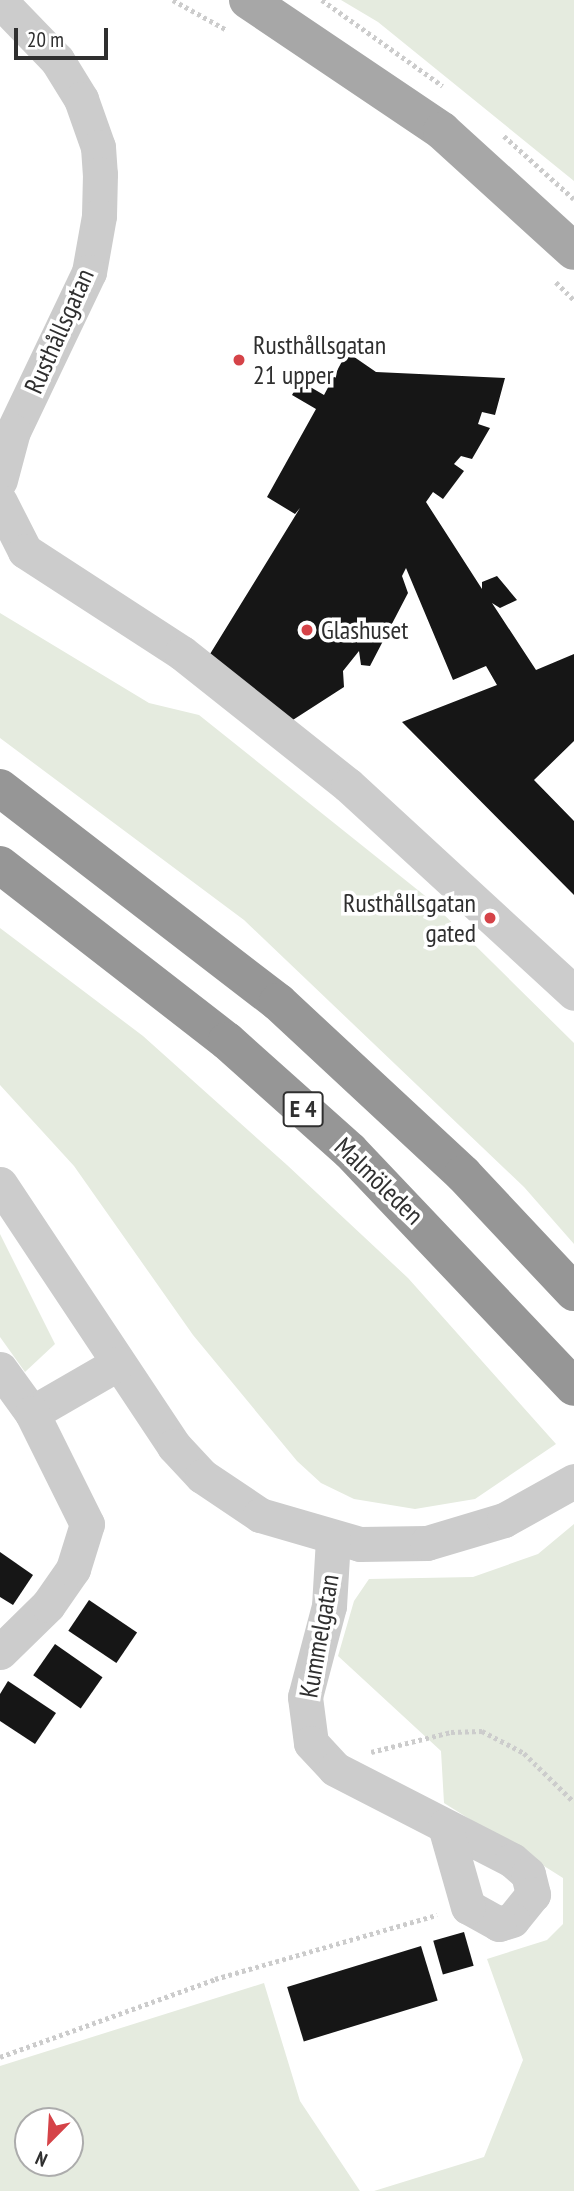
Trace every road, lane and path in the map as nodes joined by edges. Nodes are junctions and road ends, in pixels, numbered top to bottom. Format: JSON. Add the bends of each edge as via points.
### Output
{"nodes":[{"id":1,"x":173,"y":0,"type":"edge"},
{"id":2,"x":0,"y":1,"type":"edge"},
{"id":3,"x":240,"y":16,"type":"edge"},
{"id":4,"x":564,"y":266,"type":"edge"},
{"id":5,"x":574,"y":300,"type":"edge"},
{"id":6,"x":0,"y":481,"type":"edge"},
{"id":7,"x":0,"y":502,"type":"edge"},
{"id":8,"x":0,"y":788,"type":"edge"},
{"id":9,"x":0,"y":865,"type":"edge"},
{"id":10,"x":574,"y":993,"type":"edge"},
{"id":11,"x":0,"y":1184,"type":"edge"},
{"id":12,"x":574,"y":1292,"type":"edge"},
{"id":13,"x":117,"y":1364,"type":"junction"},
{"id":14,"x":0,"y":1369,"type":"edge"},
{"id":15,"x":574,"y":1387,"type":"edge"},
{"id":16,"x":32,"y":1413,"type":"junction"},
{"id":17,"x":574,"y":1481,"type":"edge"},
{"id":18,"x":333,"y":1539,"type":"junction"},
{"id":19,"x":0,"y":1652,"type":"edge"},
{"id":20,"x":335,"y":1769,"type":"junction"},
{"id":21,"x":574,"y":1802,"type":"edge"},
{"id":22,"x":445,"y":1826,"type":"junction"},
{"id":23,"x":468,"y":1907,"type":"junction"},
{"id":24,"x":0,"y":2057,"type":"edge"}],
"edges":[{"from":1,"to":3,"type":"path"},
{"from":2,"to":6,"type":"street","name":"Rusthållsgatan","via":[[43,43],[81,99],[99,147],[100,174],[98,225],[89,272],[13,430]]},
{"from":3,"to":4,"type":"main road","via":[[442,131]]},
{"from":4,"to":5,"type":"path"},
{"from":7,"to":10,"type":"street","via":[[25,551],[202,667],[348,785]]},
{"from":8,"to":12,"type":"highway","number":"E 4","via":[[278,1002],[463,1174]]},
{"from":9,"to":15,"type":"highway","name":"Malmöleden","number":"E 4","via":[[228,1041],[340,1142]]},
{"from":11,"to":13,"type":"street","name":"Kummelgatan"},
{"from":13,"to":16,"type":"street"},
{"from":13,"to":18,"type":"street","name":"Kummelgatan","via":[[157,1424],[202,1476],[260,1515]]},
{"from":14,"to":16,"type":"street"},
{"from":16,"to":19,"type":"street","via":[[87,1524],[73,1569],[48,1605]]},
{"from":17,"to":18,"type":"street","name":"Kummelgatan","via":[[504,1520],[427,1543],[393,1546]]},
{"from":18,"to":20,"type":"street","name":"Kummelgatan","via":[[329,1606],[305,1697],[311,1744]]},
{"from":20,"to":21,"type":"path","via":[[388,1744],[482,1731],[524,1753]]},
{"from":20,"to":22,"type":"street","name":"Kummelgatan"},
{"from":22,"to":23,"type":"street"},
{"from":22,"to":23,"type":"street","name":"Kummelgatan","via":[[512,1860],[528,1874],[533,1894],[512,1920],[499,1924]]},
{"from":23,"to":24,"type":"path","via":[[215,1979]]}]}
